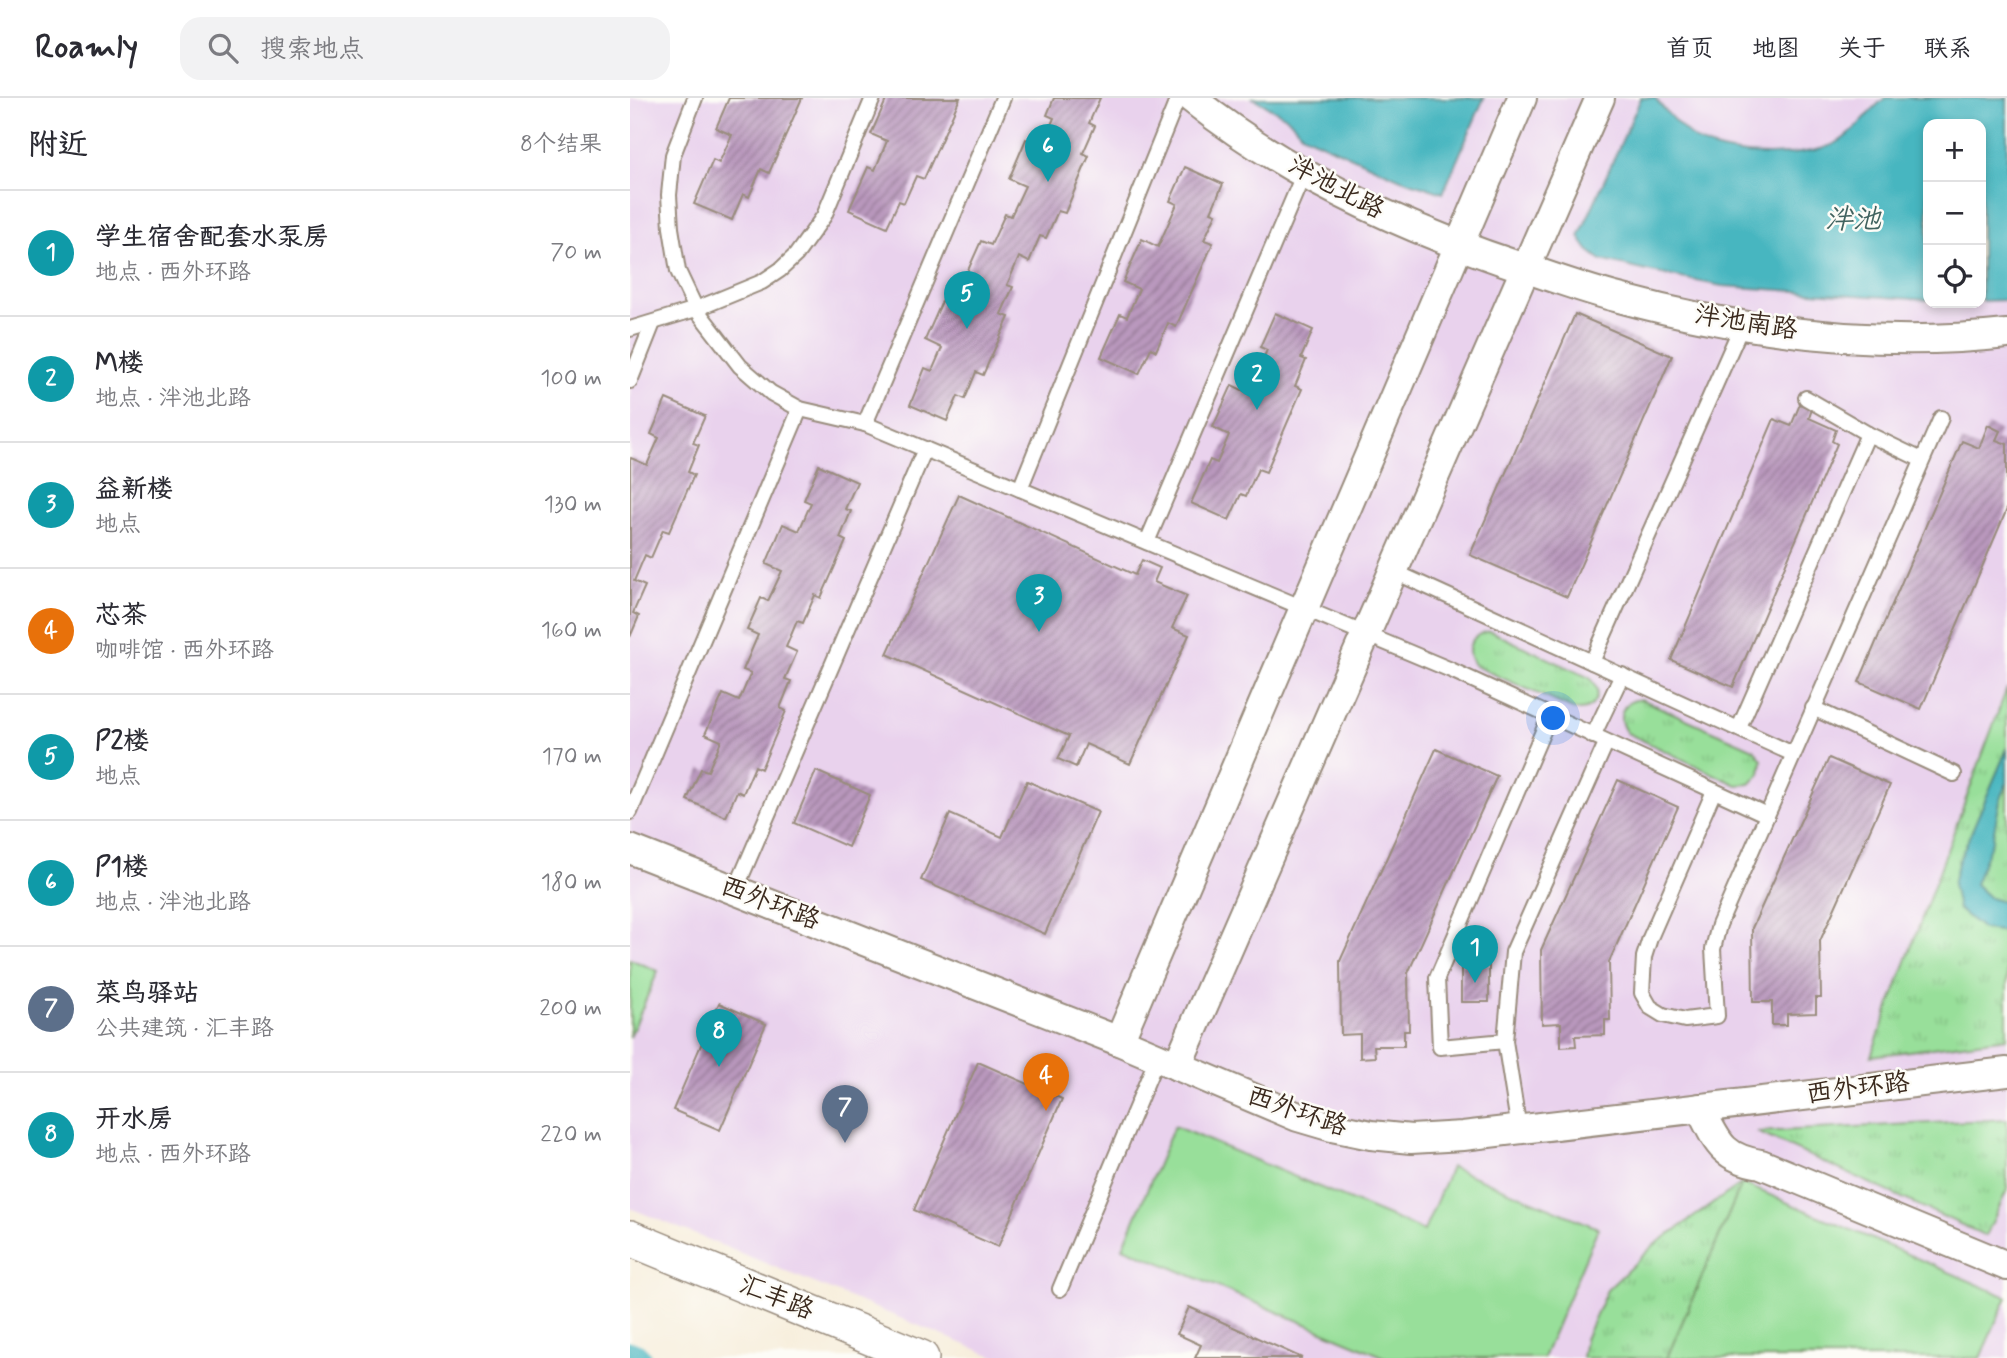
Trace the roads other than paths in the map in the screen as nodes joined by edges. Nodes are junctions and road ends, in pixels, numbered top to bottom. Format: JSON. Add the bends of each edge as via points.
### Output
{"nodes":[{"id":1,"x":695,"y":98,"type":"edge"},
{"id":2,"x":873,"y":98,"type":"edge"},
{"id":3,"x":1003,"y":98,"type":"edge"},
{"id":4,"x":1178,"y":98,"type":"edge"},
{"id":5,"x":1191,"y":98,"type":"edge"},
{"id":6,"x":1522,"y":98,"type":"edge"},
{"id":7,"x":1600,"y":99,"type":"edge"},
{"id":8,"x":1304,"y":173,"type":"junction"},
{"id":9,"x":1459,"y":245,"type":"junction"},
{"id":10,"x":1492,"y":258,"type":"joint"},
{"id":11,"x":1525,"y":268,"type":"junction"},
{"id":12,"x":696,"y":309,"type":"junction"},
{"id":13,"x":653,"y":323,"type":"junction"},
{"id":14,"x":1742,"y":325,"type":"junction"},
{"id":15,"x":630,"y":329,"type":"edge"},
{"id":16,"x":2007,"y":334,"type":"edge"},
{"id":17,"x":630,"y":381,"type":"edge"},
{"id":18,"x":1806,"y":398,"type":"dead end"},
{"id":19,"x":800,"y":409,"type":"junction"},
{"id":20,"x":1941,"y":418,"type":"dead end"},
{"id":21,"x":866,"y":424,"type":"junction"},
{"id":22,"x":1868,"y":434,"type":"junction"},
{"id":23,"x":925,"y":449,"type":"junction"},
{"id":24,"x":1922,"y":460,"type":"junction"},
{"id":25,"x":1020,"y":489,"type":"junction"},
{"id":26,"x":1147,"y":542,"type":"junction"},
{"id":27,"x":1393,"y":571,"type":"junction"},
{"id":28,"x":1304,"y":608,"type":"junction"},
{"id":29,"x":1366,"y":634,"type":"junction"},
{"id":30,"x":1592,"y":662,"type":"junction"},
{"id":31,"x":1622,"y":675,"type":"junction"},
{"id":32,"x":1813,"y":708,"type":"junction"},
{"id":33,"x":1550,"y":715,"type":"junction"},
{"id":34,"x":1739,"y":728,"type":"junction"},
{"id":35,"x":1600,"y":740,"type":"junction"},
{"id":36,"x":1793,"y":754,"type":"junction"},
{"id":37,"x":1954,"y":774,"type":"dead end"},
{"id":38,"x":1714,"y":791,"type":"junction"},
{"id":39,"x":630,"y":812,"type":"edge"},
{"id":40,"x":1767,"y":815,"type":"junction"},
{"id":41,"x":630,"y":849,"type":"edge"},
{"id":42,"x":735,"y":891,"type":"junction"},
{"id":43,"x":1119,"y":1041,"type":"junction"},
{"id":44,"x":1506,"y":1041,"type":"junction"},
{"id":45,"x":1167,"y":1062,"type":"junction"},
{"id":46,"x":2007,"y":1072,"type":"edge"},
{"id":47,"x":1700,"y":1108,"type":"junction"},
{"id":48,"x":1519,"y":1130,"type":"junction"},
{"id":49,"x":630,"y":1238,"type":"edge"},
{"id":50,"x":2007,"y":1266,"type":"edge"},
{"id":51,"x":1060,"y":1289,"type":"dead end"},
{"id":52,"x":921,"y":1358,"type":"edge"}],
"edges":[{"from":1,"to":12,"type":"lane","via":[[673,155],[669,195],[678,271]]},
{"from":2,"to":12,"type":"lane","via":[[824,216],[796,255],[762,282]]},
{"from":3,"to":21,"type":"lane"},
{"from":4,"to":25,"type":"lane"},
{"from":5,"to":8,"type":"street","name":"泮池北路"},
{"from":6,"to":9,"type":"street"},
{"from":7,"to":11,"type":"street"},
{"from":8,"to":9,"type":"street","name":"泮池北路"},
{"from":8,"to":26,"type":"lane"},
{"from":9,"to":10,"type":"street","name":"泮池北路"},
{"from":9,"to":28,"type":"street"},
{"from":10,"to":11,"type":"street","name":"泮池南路"},
{"from":11,"to":14,"type":"street","name":"泮池南路","via":[[1618,298]]},
{"from":11,"to":27,"type":"street"},
{"from":12,"to":13,"type":"lane"},
{"from":12,"to":19,"type":"lane","via":[[740,366],[771,393]]},
{"from":13,"to":15,"type":"lane"},
{"from":13,"to":17,"type":"lane"},
{"from":14,"to":16,"type":"street","name":"泮池南路","via":[[1871,337]]},
{"from":14,"to":30,"type":"lane"},
{"from":18,"to":22,"type":"lane"},
{"from":19,"to":21,"type":"lane"},
{"from":19,"to":39,"type":"lane"},
{"from":20,"to":24,"type":"lane"},
{"from":21,"to":23,"type":"lane"},
{"from":22,"to":24,"type":"lane"},
{"from":22,"to":34,"type":"lane"},
{"from":23,"to":25,"type":"lane"},
{"from":23,"to":42,"type":"lane"},
{"from":24,"to":32,"type":"lane"},
{"from":25,"to":26,"type":"lane"},
{"from":26,"to":28,"type":"lane"},
{"from":27,"to":29,"type":"street"},
{"from":27,"to":30,"type":"lane"},
{"from":28,"to":29,"type":"lane"},
{"from":28,"to":43,"type":"street"},
{"from":29,"to":33,"type":"lane"},
{"from":29,"to":45,"type":"street"},
{"from":30,"to":31,"type":"lane"},
{"from":31,"to":34,"type":"lane"},
{"from":31,"to":35,"type":"lane"},
{"from":32,"to":36,"type":"lane"},
{"from":32,"to":37,"type":"lane"},
{"from":33,"to":35,"type":"lane"},
{"from":33,"to":44,"type":"lane","via":[[1437,978],[1440,1047]]},
{"from":34,"to":36,"type":"lane"},
{"from":35,"to":38,"type":"lane"},
{"from":35,"to":44,"type":"lane","via":[[1514,952]]},
{"from":36,"to":40,"type":"lane"},
{"from":38,"to":40,"type":"lane"},
{"from":38,"to":40,"type":"lane","via":[[1644,957],[1642,993],[1650,1007],[1663,1015],[1685,1020],[1717,1016],[1714,938]]},
{"from":41,"to":42,"type":"street","name":"西外环路"},
{"from":42,"to":43,"type":"street","name":"西外环路"},
{"from":43,"to":45,"type":"street","name":"西外环路"},
{"from":44,"to":48,"type":"lane"},
{"from":45,"to":48,"type":"street","name":"西外环路","via":[[1298,1117],[1371,1135],[1411,1139]]},
{"from":45,"to":51,"type":"lane"},
{"from":46,"to":47,"type":"street","name":"西外环路"},
{"from":47,"to":48,"type":"street","name":"西外环路"},
{"from":47,"to":50,"type":"street","via":[[1718,1145],[1730,1156],[1761,1164]]},
{"from":49,"to":52,"type":"street","name":"汇丰路"}]}
